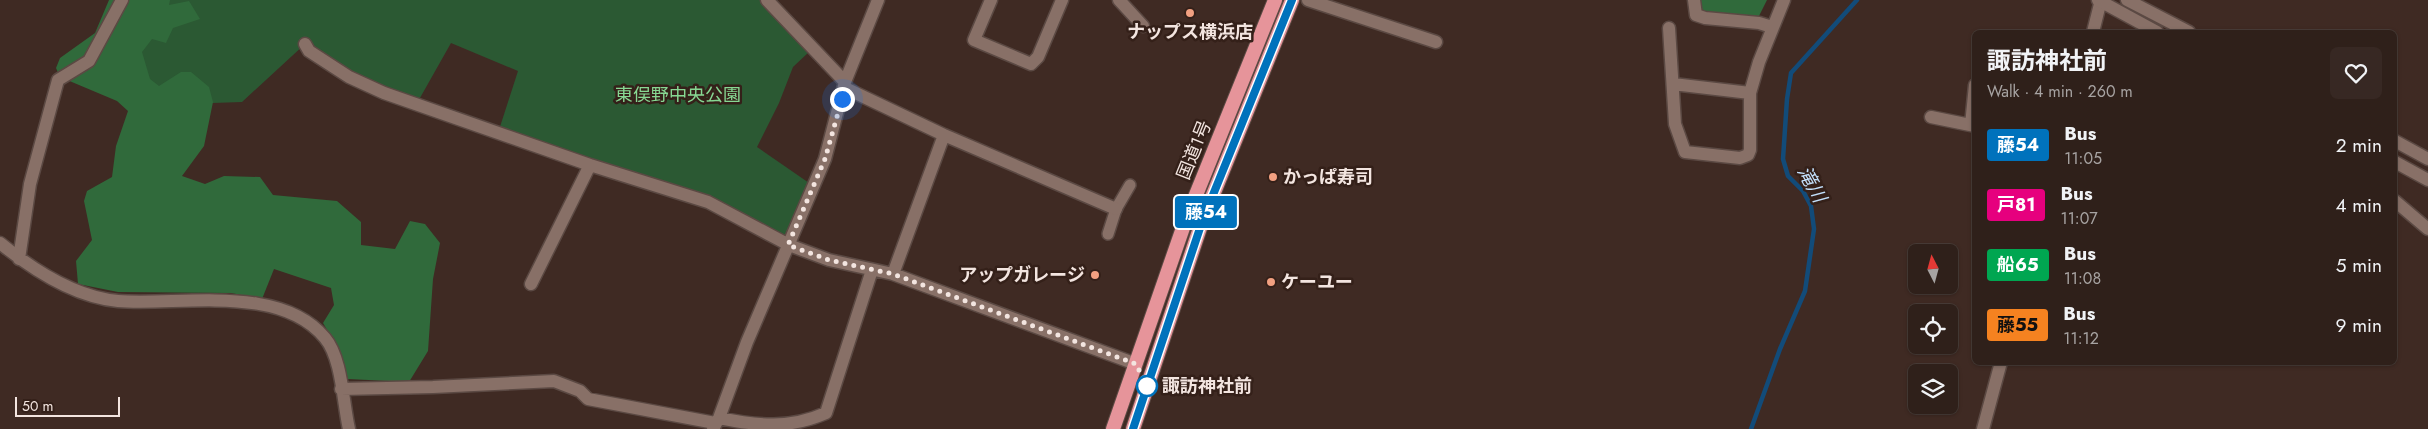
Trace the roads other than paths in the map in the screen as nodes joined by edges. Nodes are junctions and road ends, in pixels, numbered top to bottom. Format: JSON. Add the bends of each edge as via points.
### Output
{"nodes":[{"id":1,"x":122,"y":0,"type":"edge"},
{"id":2,"x":768,"y":0,"type":"edge"},
{"id":3,"x":878,"y":0,"type":"edge"},
{"id":4,"x":991,"y":0,"type":"edge"},
{"id":5,"x":1062,"y":0,"type":"edge"},
{"id":6,"x":1119,"y":0,"type":"edge"},
{"id":7,"x":1275,"y":0,"type":"edge"},
{"id":8,"x":1292,"y":0,"type":"edge"},
{"id":9,"x":1308,"y":0,"type":"edge"},
{"id":10,"x":1694,"y":0,"type":"edge"},
{"id":11,"x":1784,"y":0,"type":"edge"},
{"id":12,"x":2100,"y":0,"type":"edge"},
{"id":13,"x":2127,"y":0,"type":"edge"},
{"id":14,"x":1143,"y":26,"type":"dead end"},
{"id":15,"x":1772,"y":27,"type":"junction"},
{"id":16,"x":1669,"y":28,"type":"dead end"},
{"id":17,"x":2093,"y":30,"type":"edge"},
{"id":18,"x":2153,"y":30,"type":"edge"},
{"id":19,"x":2185,"y":30,"type":"edge"},
{"id":20,"x":1436,"y":42,"type":"dead end"},
{"id":21,"x":305,"y":44,"type":"dead end"},
{"id":22,"x":1673,"y":84,"type":"junction"},
{"id":23,"x":845,"y":85,"type":"junction"},
{"id":24,"x":1750,"y":93,"type":"junction"},
{"id":25,"x":1931,"y":117,"type":"dead end"},
{"id":26,"x":1972,"y":125,"type":"edge"},
{"id":27,"x":944,"y":135,"type":"junction"},
{"id":28,"x":2397,"y":142,"type":"edge"},
{"id":29,"x":2428,"y":159,"type":"edge"},
{"id":30,"x":2397,"y":163,"type":"edge"},
{"id":31,"x":590,"y":165,"type":"junction"},
{"id":32,"x":2428,"y":180,"type":"edge"},
{"id":33,"x":1130,"y":185,"type":"dead end"},
{"id":34,"x":2397,"y":203,"type":"edge"},
{"id":35,"x":1116,"y":209,"type":"junction"},
{"id":36,"x":2428,"y":229,"type":"edge"},
{"id":37,"x":1108,"y":234,"type":"dead end"},
{"id":38,"x":0,"y":243,"type":"edge"},
{"id":39,"x":788,"y":245,"type":"junction"},
{"id":40,"x":19,"y":259,"type":"junction"},
{"id":41,"x":872,"y":270,"type":"junction"},
{"id":42,"x":893,"y":274,"type":"junction"},
{"id":43,"x":530,"y":284,"type":"dead end"},
{"id":44,"x":1136,"y":364,"type":"junction"},
{"id":45,"x":2000,"y":365,"type":"edge"},
{"id":46,"x":341,"y":389,"type":"junction"},
{"id":47,"x":716,"y":424,"type":"edge"},
{"id":48,"x":810,"y":426,"type":"edge"},
{"id":49,"x":349,"y":429,"type":"edge"},
{"id":50,"x":1113,"y":429,"type":"edge"},
{"id":51,"x":1133,"y":429,"type":"edge"},
{"id":52,"x":1983,"y":429,"type":"edge"}],
"edges":[{"from":1,"to":40,"type":"street","via":[[89,61],[58,80],[30,184]]},
{"from":2,"to":23,"type":"street"},
{"from":3,"to":23,"type":"street"},
{"from":4,"to":5,"type":"street","via":[[974,40],[1031,64],[1038,57]]},
{"from":6,"to":14,"type":"street"},
{"from":7,"to":44,"type":"highway","name":"国道1号","via":[[1199,187]]},
{"from":8,"to":51,"type":"highway","name":"国道1号","via":[[1202,222]]},
{"from":9,"to":20,"type":"street"},
{"from":10,"to":15,"type":"street","via":[[1696,15],[1704,18]]},
{"from":11,"to":15,"type":"street"},
{"from":12,"to":17,"type":"street"},
{"from":12,"to":18,"type":"street"},
{"from":13,"to":19,"type":"street"},
{"from":15,"to":24,"type":"street"},
{"from":16,"to":22,"type":"street"},
{"from":21,"to":31,"type":"street","via":[[308,51],[336,69],[384,93]]},
{"from":22,"to":24,"type":"street"},
{"from":22,"to":24,"type":"street","via":[[1674,124],[1685,152],[1740,158],[1748,155]]},
{"from":23,"to":27,"type":"street"},
{"from":23,"to":39,"type":"street","via":[[825,159]]},
{"from":25,"to":26,"type":"street"},
{"from":27,"to":35,"type":"street"},
{"from":27,"to":42,"type":"street"},
{"from":28,"to":29,"type":"street"},
{"from":30,"to":32,"type":"street"},
{"from":31,"to":39,"type":"street","via":[[708,202]]},
{"from":31,"to":43,"type":"street"},
{"from":33,"to":35,"type":"street"},
{"from":34,"to":36,"type":"street"},
{"from":35,"to":37,"type":"street"},
{"from":38,"to":40,"type":"street"},
{"from":39,"to":41,"type":"street","via":[[829,260]]},
{"from":39,"to":47,"type":"street"},
{"from":40,"to":46,"type":"street","via":[[47,277],[88,294],[117,301],[220,300],[279,308],[312,325],[326,338],[334,356]]},
{"from":41,"to":42,"type":"street"},
{"from":41,"to":48,"type":"street","via":[[826,412]]},
{"from":42,"to":44,"type":"street"},
{"from":44,"to":50,"type":"highway","name":"国道1号"},
{"from":45,"to":52,"type":"street"},
{"from":46,"to":47,"type":"street","via":[[554,381],[580,390],[588,399]]},
{"from":46,"to":49,"type":"street"},
{"from":47,"to":48,"type":"street"}]}
